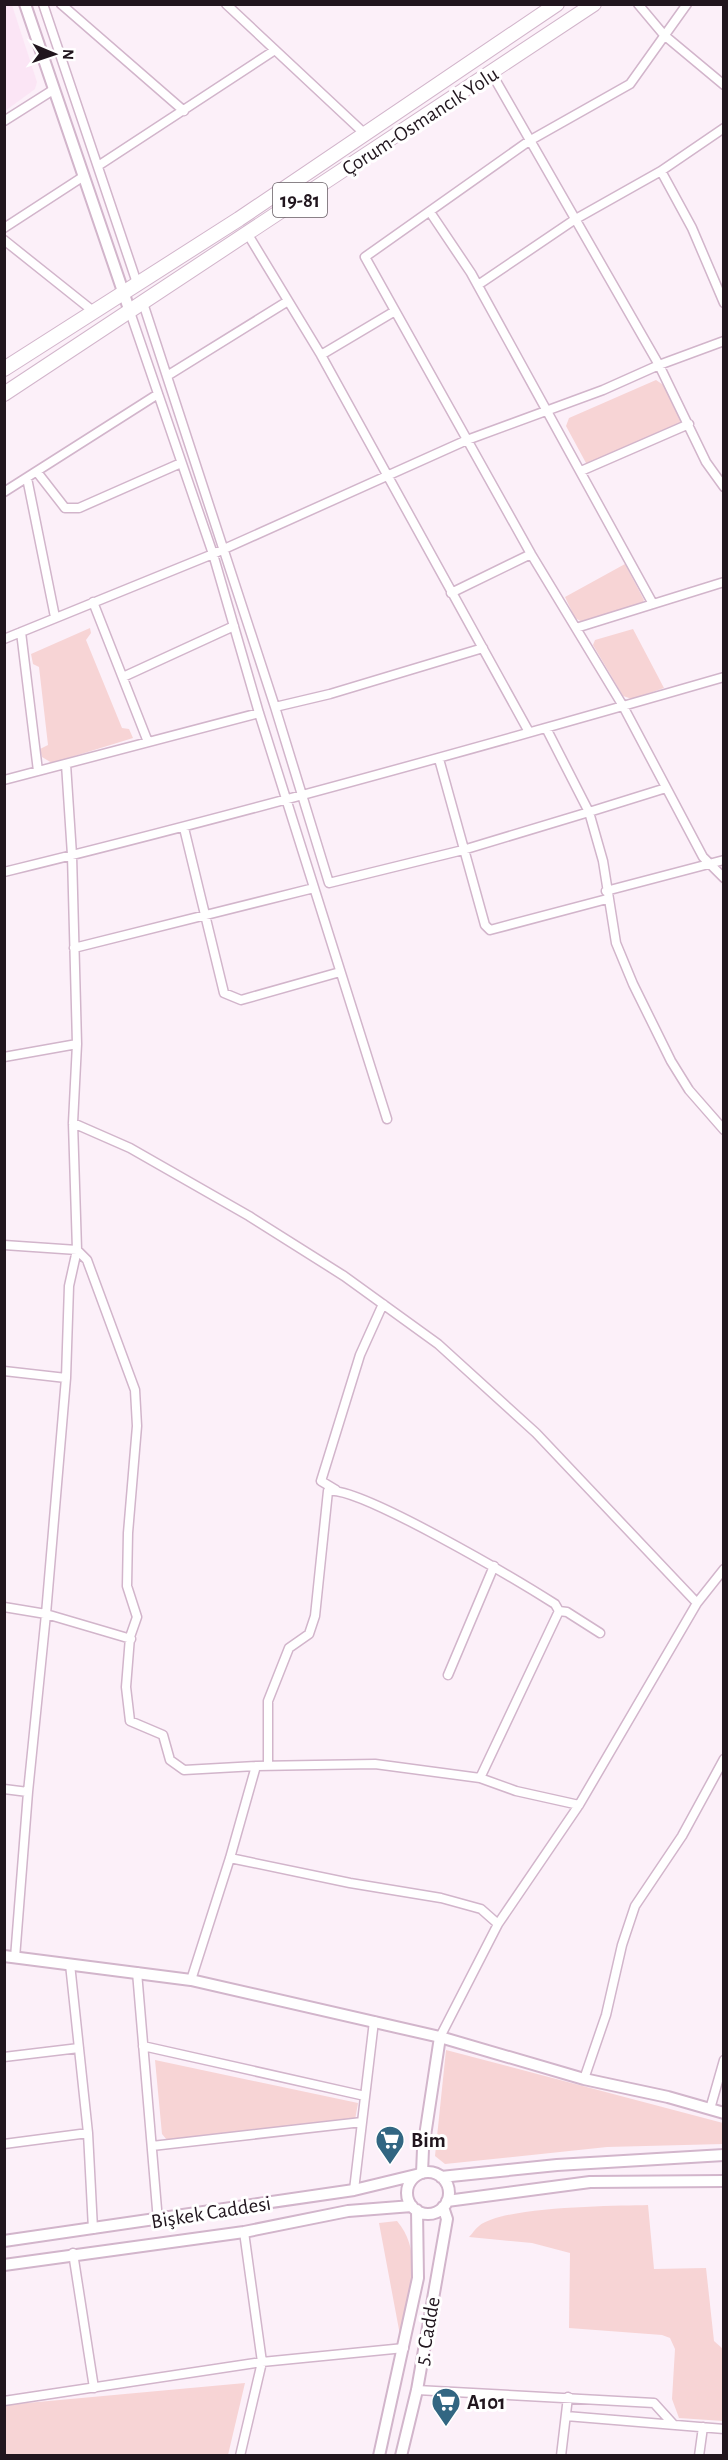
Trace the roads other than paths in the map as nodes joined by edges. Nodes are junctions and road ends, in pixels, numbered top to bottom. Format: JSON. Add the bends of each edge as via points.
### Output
{"nodes":[{"id":1,"x":25,"y":4,"type":"edge"},
{"id":2,"x":43,"y":4,"type":"edge"},
{"id":3,"x":61,"y":4,"type":"edge"},
{"id":4,"x":226,"y":4,"type":"edge"},
{"id":5,"x":557,"y":4,"type":"edge"},
{"id":6,"x":594,"y":4,"type":"edge"},
{"id":7,"x":638,"y":4,"type":"edge"},
{"id":8,"x":687,"y":4,"type":"edge"},
{"id":9,"x":664,"y":35,"type":"junction"},
{"id":10,"x":275,"y":50,"type":"junction"},
{"id":11,"x":492,"y":74,"type":"junction"},
{"id":12,"x":723,"y":85,"type":"edge"},
{"id":13,"x":53,"y":90,"type":"junction"},
{"id":14,"x":184,"y":111,"type":"junction"},
{"id":15,"x":4,"y":121,"type":"edge"},
{"id":16,"x":723,"y":128,"type":"edge"},
{"id":17,"x":365,"y":134,"type":"junction"},
{"id":18,"x":529,"y":141,"type":"junction"},
{"id":19,"x":98,"y":166,"type":"junction"},
{"id":20,"x":661,"y":171,"type":"junction"},
{"id":21,"x":84,"y":176,"type":"junction"},
{"id":22,"x":430,"y":212,"type":"junction"},
{"id":23,"x":574,"y":220,"type":"junction"},
{"id":24,"x":4,"y":228,"type":"edge"},
{"id":25,"x":247,"y":233,"type":"junction"},
{"id":26,"x":4,"y":240,"type":"edge"},
{"id":27,"x":137,"y":283,"type":"junction"},
{"id":28,"x":478,"y":285,"type":"junction"},
{"id":29,"x":123,"y":291,"type":"junction"},
{"id":30,"x":288,"y":301,"type":"junction"},
{"id":31,"x":143,"y":303,"type":"junction"},
{"id":32,"x":723,"y":303,"type":"edge"},
{"id":33,"x":395,"y":310,"type":"junction"},
{"id":34,"x":93,"y":311,"type":"junction"},
{"id":35,"x":130,"y":312,"type":"junction"},
{"id":36,"x":723,"y":341,"type":"edge"},
{"id":37,"x":321,"y":355,"type":"junction"},
{"id":38,"x":659,"y":365,"type":"junction"},
{"id":39,"x":4,"y":369,"type":"edge"},
{"id":40,"x":166,"y":376,"type":"junction"},
{"id":41,"x":4,"y":394,"type":"edge"},
{"id":42,"x":158,"y":394,"type":"junction"},
{"id":43,"x":548,"y":410,"type":"junction"},
{"id":44,"x":689,"y":424,"type":"junction"},
{"id":45,"x":467,"y":440,"type":"junction"},
{"id":46,"x":181,"y":463,"type":"junction"},
{"id":47,"x":581,"y":471,"type":"junction"},
{"id":48,"x":37,"y":472,"type":"junction"},
{"id":49,"x":387,"y":474,"type":"junction"},
{"id":50,"x":27,"y":478,"type":"junction"},
{"id":51,"x":723,"y":487,"type":"edge"},
{"id":52,"x":4,"y":492,"type":"edge"},
{"id":53,"x":223,"y":550,"type":"junction"},
{"id":54,"x":213,"y":554,"type":"junction"},
{"id":55,"x":531,"y":554,"type":"junction"},
{"id":56,"x":723,"y":582,"type":"edge"},
{"id":57,"x":451,"y":593,"type":"junction"},
{"id":58,"x":93,"y":602,"type":"junction"},
{"id":59,"x":652,"y":604,"type":"junction"},
{"id":60,"x":55,"y":617,"type":"junction"},
{"id":61,"x":234,"y":626,"type":"junction"},
{"id":62,"x":576,"y":628,"type":"junction"},
{"id":63,"x":21,"y":632,"type":"junction"},
{"id":64,"x":4,"y":639,"type":"edge"},
{"id":65,"x":483,"y":648,"type":"junction"},
{"id":66,"x":123,"y":677,"type":"junction"},
{"id":67,"x":723,"y":677,"type":"edge"},
{"id":68,"x":623,"y":706,"type":"junction"},
{"id":69,"x":275,"y":707,"type":"junction"},
{"id":70,"x":259,"y":713,"type":"junction"},
{"id":71,"x":546,"y":728,"type":"junction"},
{"id":72,"x":529,"y":732,"type":"junction"},
{"id":73,"x":148,"y":742,"type":"junction"},
{"id":74,"x":439,"y":759,"type":"junction"},
{"id":75,"x":66,"y":764,"type":"junction"},
{"id":76,"x":38,"y":771,"type":"junction"},
{"id":77,"x":4,"y":780,"type":"edge"},
{"id":78,"x":666,"y":788,"type":"junction"},
{"id":79,"x":302,"y":795,"type":"junction"},
{"id":80,"x":286,"y":800,"type":"junction"},
{"id":81,"x":589,"y":812,"type":"junction"},
{"id":82,"x":184,"y":828,"type":"junction"},
{"id":83,"x":463,"y":850,"type":"junction"},
{"id":84,"x":72,"y":855,"type":"junction"},
{"id":85,"x":723,"y":860,"type":"edge"},
{"id":86,"x":708,"y":864,"type":"junction"},
{"id":87,"x":4,"y":872,"type":"edge"},
{"id":88,"x":723,"y":878,"type":"edge"},
{"id":89,"x":314,"y":888,"type":"junction"},
{"id":90,"x":607,"y":895,"type":"junction"},
{"id":91,"x":205,"y":915,"type":"junction"},
{"id":92,"x":74,"y":948,"type":"junction"},
{"id":93,"x":340,"y":972,"type":"junction"},
{"id":94,"x":77,"y":1044,"type":"junction"},
{"id":95,"x":4,"y":1057,"type":"edge"},
{"id":96,"x":387,"y":1119,"type":"dead end"},
{"id":97,"x":73,"y":1124,"type":"junction"},
{"id":98,"x":723,"y":1130,"type":"edge"},
{"id":99,"x":4,"y":1245,"type":"edge"},
{"id":100,"x":77,"y":1250,"type":"junction"},
{"id":101,"x":383,"y":1304,"type":"junction"},
{"id":102,"x":4,"y":1371,"type":"edge"},
{"id":103,"x":66,"y":1378,"type":"junction"},
{"id":104,"x":336,"y":1490,"type":"junction"},
{"id":105,"x":494,"y":1566,"type":"junction"},
{"id":106,"x":723,"y":1569,"type":"edge"},
{"id":107,"x":697,"y":1603,"type":"junction"},
{"id":108,"x":4,"y":1607,"type":"edge"},
{"id":109,"x":559,"y":1611,"type":"junction"},
{"id":110,"x":46,"y":1614,"type":"junction"},
{"id":111,"x":600,"y":1633,"type":"dead end"},
{"id":112,"x":131,"y":1639,"type":"junction"},
{"id":113,"x":448,"y":1675,"type":"dead end"},
{"id":114,"x":723,"y":1759,"type":"edge"},
{"id":115,"x":256,"y":1766,"type":"junction"},
{"id":116,"x":268,"y":1766,"type":"junction"},
{"id":117,"x":480,"y":1778,"type":"junction"},
{"id":118,"x":4,"y":1790,"type":"edge"},
{"id":119,"x":28,"y":1792,"type":"junction"},
{"id":120,"x":579,"y":1805,"type":"junction"},
{"id":121,"x":230,"y":1858,"type":"junction"},
{"id":122,"x":498,"y":1924,"type":"junction"},
{"id":123,"x":10,"y":1957,"type":"edge"},
{"id":124,"x":70,"y":1964,"type":"junction"},
{"id":125,"x":137,"y":1972,"type":"junction"},
{"id":126,"x":191,"y":1980,"type":"junction"},
{"id":127,"x":374,"y":2021,"type":"junction"},
{"id":128,"x":440,"y":2037,"type":"junction"},
{"id":129,"x":143,"y":2046,"type":"junction"},
{"id":130,"x":79,"y":2048,"type":"junction"},
{"id":131,"x":4,"y":2057,"type":"edge"},
{"id":132,"x":723,"y":2060,"type":"edge"},
{"id":133,"x":584,"y":2079,"type":"junction"},
{"id":134,"x":365,"y":2096,"type":"junction"},
{"id":135,"x":710,"y":2109,"type":"junction"},
{"id":136,"x":723,"y":2112,"type":"edge"},
{"id":137,"x":362,"y":2122,"type":"junction"},
{"id":138,"x":88,"y":2133,"type":"junction"},
{"id":139,"x":4,"y":2144,"type":"edge"},
{"id":140,"x":152,"y":2146,"type":"junction"},
{"id":141,"x":723,"y":2155,"type":"edge"},
{"id":142,"x":419,"y":2174,"type":"junction"},
{"id":143,"x":441,"y":2177,"type":"junction"},
{"id":144,"x":723,"y":2181,"type":"edge"},
{"id":145,"x":354,"y":2190,"type":"junction"},
{"id":146,"x":445,"y":2204,"type":"junction"},
{"id":147,"x":414,"y":2208,"type":"junction"},
{"id":148,"x":158,"y":2221,"type":"junction"},
{"id":149,"x":93,"y":2229,"type":"junction"},
{"id":150,"x":244,"y":2232,"type":"junction"},
{"id":151,"x":4,"y":2241,"type":"edge"},
{"id":152,"x":74,"y":2253,"type":"junction"},
{"id":153,"x":4,"y":2265,"type":"edge"},
{"id":154,"x":404,"y":2348,"type":"junction"},
{"id":155,"x":262,"y":2362,"type":"junction"},
{"id":156,"x":395,"y":2387,"type":"junction"},
{"id":157,"x":94,"y":2388,"type":"junction"},
{"id":158,"x":417,"y":2390,"type":"junction"},
{"id":159,"x":568,"y":2397,"type":"junction"},
{"id":160,"x":4,"y":2401,"type":"edge"},
{"id":161,"x":566,"y":2416,"type":"junction"},
{"id":162,"x":673,"y":2424,"type":"junction"},
{"id":163,"x":703,"y":2427,"type":"junction"},
{"id":164,"x":723,"y":2429,"type":"edge"},
{"id":165,"x":240,"y":2456,"type":"edge"},
{"id":166,"x":379,"y":2456,"type":"edge"},
{"id":167,"x":401,"y":2456,"type":"edge"},
{"id":168,"x":561,"y":2456,"type":"edge"},
{"id":169,"x":699,"y":2456,"type":"edge"}],
"edges":[{"from":1,"to":13,"type":"street"},
{"from":2,"to":19,"type":"street"},
{"from":3,"to":14,"type":"street"},
{"from":4,"to":10,"type":"street"},
{"from":5,"to":17,"type":"highway","name":"Çorum-Osmancık Yolu","number":"19-81"},
{"from":6,"to":11,"type":"highway","name":"Çorum-Osmancık Yolu","number":"19-81"},
{"from":7,"to":9,"type":"street"},
{"from":8,"to":9,"type":"street"},
{"from":9,"to":12,"type":"street"},
{"from":9,"to":18,"type":"street","via":[[630,84]]},
{"from":10,"to":14,"type":"street"},
{"from":10,"to":17,"type":"street"},
{"from":11,"to":18,"type":"street"},
{"from":11,"to":25,"type":"highway","name":"Çorum-Osmancık Yolu","number":"19-81"},
{"from":13,"to":15,"type":"street"},
{"from":13,"to":21,"type":"street"},
{"from":14,"to":19,"type":"street"},
{"from":16,"to":20,"type":"street"},
{"from":17,"to":27,"type":"highway","name":"Çorum-Osmancık Yolu","number":"19-81"},
{"from":18,"to":22,"type":"street"},
{"from":18,"to":23,"type":"street"},
{"from":19,"to":27,"type":"street"},
{"from":20,"to":23,"type":"street"},
{"from":20,"to":32,"type":"street","via":[[692,228]]},
{"from":21,"to":24,"type":"street"},
{"from":21,"to":29,"type":"street"},
{"from":22,"to":28,"type":"street"},
{"from":22,"to":33,"type":"street","via":[[365,257]]},
{"from":23,"to":28,"type":"street"},
{"from":23,"to":38,"type":"street"},
{"from":25,"to":30,"type":"street"},
{"from":25,"to":31,"type":"highway","name":"Çorum-Osmancık Yolu","number":"19-81"},
{"from":26,"to":34,"type":"street"},
{"from":27,"to":29,"type":"highway","name":"Çorum-Osmancık Yolu","number":"19-81"},
{"from":28,"to":43,"type":"street"},
{"from":29,"to":34,"type":"highway","name":"Çorum-Osmancık Yolu","number":"19-81"},
{"from":29,"to":35,"type":"street"},
{"from":30,"to":37,"type":"street"},
{"from":30,"to":40,"type":"street"},
{"from":31,"to":35,"type":"highway","name":"Çorum-Osmancık Yolu","number":"19-81"},
{"from":31,"to":40,"type":"street"},
{"from":33,"to":37,"type":"street"},
{"from":33,"to":45,"type":"street"},
{"from":34,"to":39,"type":"highway","name":"Çorum-Osmancık Yolu","number":"19-81"},
{"from":35,"to":41,"type":"highway","name":"Çorum-Osmancık Yolu","number":"19-81"},
{"from":35,"to":42,"type":"street"},
{"from":36,"to":38,"type":"street"},
{"from":37,"to":49,"type":"street"},
{"from":38,"to":43,"type":"street"},
{"from":38,"to":44,"type":"street"},
{"from":40,"to":53,"type":"street"},
{"from":42,"to":46,"type":"street"},
{"from":42,"to":48,"type":"street"},
{"from":43,"to":45,"type":"street"},
{"from":43,"to":47,"type":"street"},
{"from":44,"to":47,"type":"street"},
{"from":44,"to":51,"type":"street","via":[[706,462]]},
{"from":45,"to":49,"type":"street"},
{"from":45,"to":55,"type":"street"},
{"from":46,"to":48,"type":"street","via":[[79,508],[65,508]]},
{"from":46,"to":54,"type":"street"},
{"from":47,"to":59,"type":"street"},
{"from":48,"to":50,"type":"street"},
{"from":49,"to":53,"type":"street"},
{"from":49,"to":57,"type":"street"},
{"from":50,"to":52,"type":"street"},
{"from":50,"to":60,"type":"street"},
{"from":53,"to":54,"type":"street"},
{"from":53,"to":69,"type":"street"},
{"from":54,"to":58,"type":"street"},
{"from":54,"to":61,"type":"street"},
{"from":55,"to":57,"type":"street"},
{"from":55,"to":62,"type":"street"},
{"from":56,"to":59,"type":"street"},
{"from":57,"to":65,"type":"street"},
{"from":58,"to":60,"type":"street"},
{"from":58,"to":66,"type":"street"},
{"from":59,"to":62,"type":"street"},
{"from":60,"to":63,"type":"street"},
{"from":61,"to":66,"type":"street"},
{"from":61,"to":70,"type":"street"},
{"from":62,"to":68,"type":"street"},
{"from":63,"to":64,"type":"street"},
{"from":63,"to":76,"type":"street"},
{"from":65,"to":69,"type":"street"},
{"from":65,"to":72,"type":"street"},
{"from":66,"to":73,"type":"street"},
{"from":67,"to":68,"type":"street"},
{"from":68,"to":71,"type":"street"},
{"from":68,"to":78,"type":"street"},
{"from":69,"to":79,"type":"street"},
{"from":70,"to":73,"type":"street"},
{"from":70,"to":80,"type":"street"},
{"from":71,"to":72,"type":"street"},
{"from":71,"to":81,"type":"street"},
{"from":72,"to":74,"type":"street"},
{"from":73,"to":75,"type":"street"},
{"from":74,"to":79,"type":"street"},
{"from":74,"to":83,"type":"street"},
{"from":75,"to":76,"type":"street"},
{"from":75,"to":84,"type":"street"},
{"from":76,"to":77,"type":"street"},
{"from":78,"to":81,"type":"street"},
{"from":78,"to":86,"type":"street"},
{"from":79,"to":80,"type":"street"},
{"from":79,"to":83,"type":"street","via":[[329,883]]},
{"from":80,"to":82,"type":"street"},
{"from":80,"to":89,"type":"street"},
{"from":81,"to":83,"type":"street"},
{"from":81,"to":90,"type":"street","via":[[603,861]]},
{"from":82,"to":84,"type":"street"},
{"from":82,"to":91,"type":"street"},
{"from":83,"to":90,"type":"street","via":[[484,925],[490,930]]},
{"from":84,"to":87,"type":"street"},
{"from":84,"to":92,"type":"street"},
{"from":85,"to":86,"type":"street"},
{"from":86,"to":88,"type":"street"},
{"from":86,"to":90,"type":"street"},
{"from":89,"to":91,"type":"street"},
{"from":89,"to":93,"type":"street"},
{"from":90,"to":98,"type":"street","via":[[616,943],[657,1036],[689,1090]]},
{"from":91,"to":92,"type":"street"},
{"from":91,"to":93,"type":"street","via":[[224,993],[241,1000]]},
{"from":92,"to":94,"type":"street"},
{"from":93,"to":96,"type":"street"},
{"from":94,"to":95,"type":"street"},
{"from":94,"to":97,"type":"street"},
{"from":97,"to":100,"type":"street"},
{"from":97,"to":101,"type":"street","via":[[182,1176]]},
{"from":99,"to":100,"type":"street"},
{"from":100,"to":103,"type":"street","via":[[69,1286]]},
{"from":100,"to":112,"type":"street","via":[[87,1260],[135,1390],[137,1426],[127,1586],[137,1617]]},
{"from":101,"to":104,"type":"street","via":[[360,1355],[321,1481]]},
{"from":101,"to":107,"type":"street","via":[[438,1344],[536,1433]]},
{"from":102,"to":103,"type":"street"},
{"from":103,"to":110,"type":"street"},
{"from":104,"to":105,"type":"street","via":[[364,1499]]},
{"from":104,"to":116,"type":"street","via":[[328,1491],[315,1616],[309,1634],[289,1648],[268,1701]]},
{"from":105,"to":109,"type":"street","via":[[555,1604]]},
{"from":105,"to":113,"type":"street"},
{"from":106,"to":107,"type":"street"},
{"from":107,"to":120,"type":"street"},
{"from":108,"to":110,"type":"street"},
{"from":109,"to":111,"type":"street"},
{"from":109,"to":117,"type":"street"},
{"from":110,"to":112,"type":"street"},
{"from":110,"to":119,"type":"street"},
{"from":112,"to":115,"type":"street","via":[[126,1687],[130,1721],[163,1735],[170,1760],[184,1770]]},
{"from":114,"to":133,"type":"street","via":[[682,1836],[635,1906],[606,2015]]},
{"from":115,"to":116,"type":"street"},
{"from":115,"to":121,"type":"street"},
{"from":116,"to":117,"type":"street","via":[[375,1764]]},
{"from":117,"to":120,"type":"street","via":[[516,1791]]},
{"from":118,"to":119,"type":"street"},
{"from":119,"to":123,"type":"street"},
{"from":120,"to":122,"type":"street"},
{"from":121,"to":122,"type":"street","via":[[441,1898],[481,1909]]},
{"from":121,"to":126,"type":"street"},
{"from":122,"to":128,"type":"street"},
{"from":123,"to":124,"type":"street"},
{"from":124,"to":125,"type":"street"},
{"from":124,"to":130,"type":"street"},
{"from":125,"to":126,"type":"street"},
{"from":125,"to":129,"type":"street"},
{"from":126,"to":127,"type":"street"},
{"from":127,"to":128,"type":"street"},
{"from":127,"to":134,"type":"street"},
{"from":128,"to":133,"type":"street"},
{"from":128,"to":142,"type":"street"},
{"from":129,"to":134,"type":"street"},
{"from":129,"to":140,"type":"street"},
{"from":130,"to":131,"type":"street"},
{"from":130,"to":138,"type":"street"},
{"from":132,"to":135,"type":"street"},
{"from":133,"to":135,"type":"street"},
{"from":134,"to":137,"type":"street"},
{"from":135,"to":136,"type":"street"},
{"from":137,"to":140,"type":"street"},
{"from":137,"to":145,"type":"street"},
{"from":138,"to":139,"type":"street"},
{"from":138,"to":149,"type":"street"},
{"from":140,"to":148,"type":"street"},
{"from":141,"to":143,"type":"street"},
{"from":142,"to":143,"type":"street","via":[[429,2172]]},
{"from":142,"to":145,"type":"street","name":"Bişkek Caddesi"},
{"from":142,"to":147,"type":"street","via":[[411,2180],[407,2193]]},
{"from":143,"to":146,"type":"street","via":[[448,2188]]},
{"from":144,"to":146,"type":"street","via":[[590,2182]]},
{"from":145,"to":148,"type":"street","name":"Bişkek Caddesi"},
{"from":146,"to":147,"type":"street","via":[[430,2213]]},
{"from":146,"to":158,"type":"street","name":"5. Cadde","via":[[447,2219]]},
{"from":147,"to":150,"type":"street","name":"Bişkek Caddesi","via":[[348,2211]]},
{"from":147,"to":154,"type":"street","name":"5. Cadde","via":[[418,2278]]},
{"from":148,"to":149,"type":"street","name":"Bişkek Caddesi"},
{"from":149,"to":151,"type":"street","name":"Bişkek Caddesi"},
{"from":150,"to":152,"type":"street","name":"Bişkek Caddesi"},
{"from":150,"to":155,"type":"street"},
{"from":152,"to":153,"type":"street","name":"Bişkek Caddesi"},
{"from":152,"to":157,"type":"street"},
{"from":154,"to":155,"type":"street"},
{"from":154,"to":156,"type":"street","name":"5. Cadde"},
{"from":155,"to":157,"type":"street"},
{"from":155,"to":165,"type":"street"},
{"from":156,"to":158,"type":"street"},
{"from":156,"to":166,"type":"street","name":"5. Cadde"},
{"from":157,"to":160,"type":"street"},
{"from":158,"to":159,"type":"street"},
{"from":158,"to":167,"type":"street","name":"5. Cadde"},
{"from":159,"to":161,"type":"street"},
{"from":159,"to":162,"type":"street","via":[[654,2403]]},
{"from":161,"to":162,"type":"street"},
{"from":161,"to":168,"type":"street"},
{"from":162,"to":163,"type":"street"},
{"from":163,"to":164,"type":"street"},
{"from":163,"to":169,"type":"street"}]}
